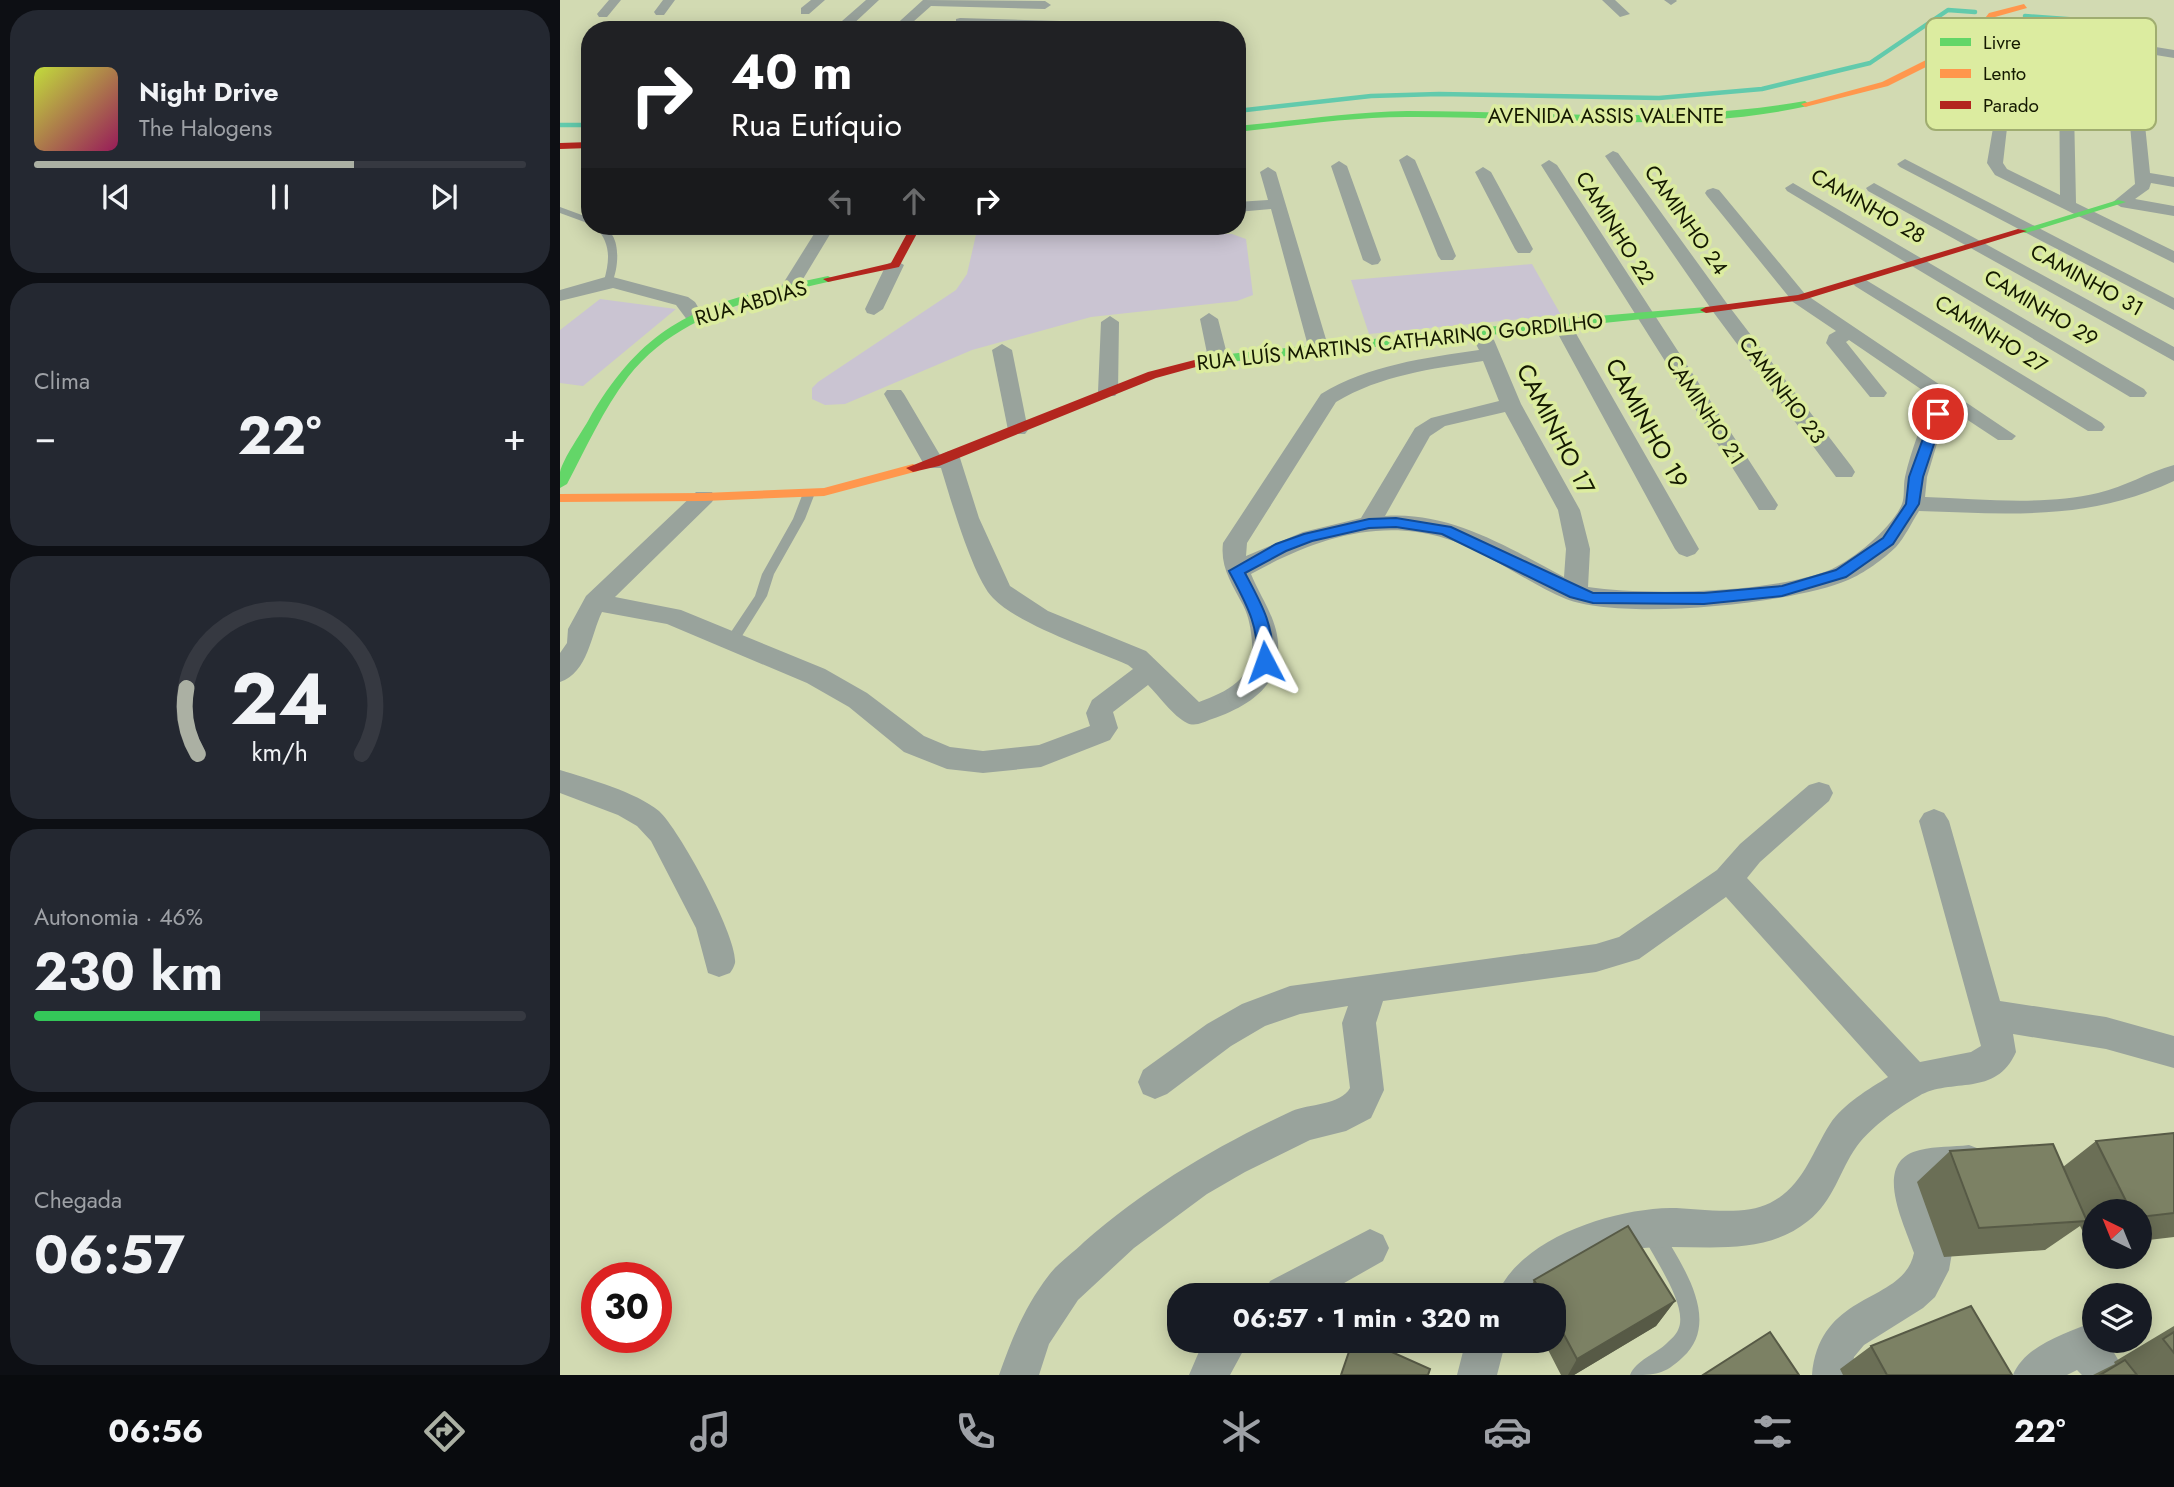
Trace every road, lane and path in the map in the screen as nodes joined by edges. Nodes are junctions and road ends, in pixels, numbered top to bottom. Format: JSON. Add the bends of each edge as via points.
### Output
{"nodes":[{"id":1,"x":615,"y":0,"type":"edge"},
{"id":2,"x":669,"y":0,"type":"edge"},
{"id":3,"x":819,"y":0,"type":"edge"},
{"id":4,"x":873,"y":0,"type":"edge"},
{"id":5,"x":1608,"y":0,"type":"edge"},
{"id":6,"x":932,"y":1,"type":"edge"},
{"id":7,"x":1002,"y":2,"type":"edge"},
{"id":8,"x":976,"y":3,"type":"junction"},
{"id":9,"x":2043,"y":4,"type":"dead end"},
{"id":10,"x":1045,"y":5,"type":"dead end"},
{"id":11,"x":1989,"y":5,"type":"edge"},
{"id":12,"x":660,"y":12,"type":"dead end"},
{"id":13,"x":805,"y":12,"type":"dead end"},
{"id":14,"x":603,"y":14,"type":"dead end"},
{"id":15,"x":1624,"y":14,"type":"dead end"},
{"id":16,"x":849,"y":21,"type":"edge"},
{"id":17,"x":906,"y":21,"type":"edge"},
{"id":18,"x":961,"y":21,"type":"edge"},
{"id":19,"x":2156,"y":51,"type":"edge"},
{"id":20,"x":2174,"y":54,"type":"edge"},
{"id":21,"x":1926,"y":63,"type":"edge"},
{"id":22,"x":1246,"y":128,"type":"edge"},
{"id":23,"x":2000,"y":130,"type":"edge"},
{"id":24,"x":2070,"y":130,"type":"edge"},
{"id":25,"x":2138,"y":130,"type":"edge"},
{"id":26,"x":581,"y":145,"type":"edge"},
{"id":27,"x":560,"y":146,"type":"edge"},
{"id":28,"x":1613,"y":156,"type":"dead end"},
{"id":29,"x":1407,"y":160,"type":"dead end"},
{"id":30,"x":1905,"y":164,"type":"dead end"},
{"id":31,"x":1549,"y":165,"type":"dead end"},
{"id":32,"x":1339,"y":166,"type":"dead end"},
{"id":33,"x":1268,"y":172,"type":"dead end"},
{"id":34,"x":1483,"y":172,"type":"dead end"},
{"id":35,"x":2143,"y":177,"type":"junction"},
{"id":36,"x":2174,"y":182,"type":"edge"},
{"id":37,"x":1793,"y":187,"type":"dead end"},
{"id":38,"x":1874,"y":188,"type":"dead end"},
{"id":39,"x":1713,"y":193,"type":"dead end"},
{"id":40,"x":2121,"y":202,"type":"junction"},
{"id":41,"x":1276,"y":204,"type":"junction"},
{"id":42,"x":1246,"y":206,"type":"edge"},
{"id":43,"x":2075,"y":209,"type":"junction"},
{"id":44,"x":560,"y":210,"type":"edge"},
{"id":45,"x":2174,"y":211,"type":"edge"},
{"id":46,"x":581,"y":218,"type":"edge"},
{"id":47,"x":2029,"y":229,"type":"junction"},
{"id":48,"x":607,"y":235,"type":"edge"},
{"id":49,"x":822,"y":235,"type":"edge"},
{"id":50,"x":911,"y":235,"type":"edge"},
{"id":51,"x":2131,"y":237,"type":"junction"},
{"id":52,"x":1977,"y":245,"type":"junction"},
{"id":53,"x":2174,"y":245,"type":"edge"},
{"id":54,"x":1524,"y":249,"type":"dead end"},
{"id":55,"x":1447,"y":256,"type":"dead end"},
{"id":56,"x":2174,"y":258,"type":"edge"},
{"id":57,"x":1373,"y":260,"type":"dead end"},
{"id":58,"x":1921,"y":263,"type":"junction"},
{"id":59,"x":895,"y":265,"type":"junction"},
{"id":60,"x":609,"y":282,"type":"junction"},
{"id":61,"x":1861,"y":282,"type":"junction"},
{"id":62,"x":788,"y":290,"type":"junction"},
{"id":63,"x":560,"y":296,"type":"edge"},
{"id":64,"x":1799,"y":299,"type":"junction"},
{"id":65,"x":2174,"y":305,"type":"edge"},
{"id":66,"x":874,"y":309,"type":"dead end"},
{"id":67,"x":1721,"y":309,"type":"junction"},
{"id":68,"x":1643,"y":315,"type":"junction"},
{"id":69,"x":695,"y":317,"type":"junction"},
{"id":70,"x":1209,"y":319,"type":"dead end"},
{"id":71,"x":1110,"y":322,"type":"dead end"},
{"id":72,"x":1561,"y":323,"type":"junction"},
{"id":73,"x":1481,"y":332,"type":"junction"},
{"id":74,"x":1848,"y":333,"type":"junction"},
{"id":75,"x":1318,"y":346,"type":"junction"},
{"id":76,"x":1002,"y":350,"type":"dead end"},
{"id":77,"x":1490,"y":354,"type":"junction"},
{"id":78,"x":2174,"y":355,"type":"edge"},
{"id":79,"x":1218,"y":358,"type":"junction"},
{"id":80,"x":1108,"y":392,"type":"junction"},
{"id":81,"x":1877,"y":393,"type":"dead end"},
{"id":82,"x":2137,"y":393,"type":"dead end"},
{"id":83,"x":894,"y":394,"type":"dead end"},
{"id":84,"x":1942,"y":394,"type":"junction"},
{"id":85,"x":1511,"y":404,"type":"junction"},
{"id":86,"x":2095,"y":427,"type":"dead end"},
{"id":87,"x":1018,"y":430,"type":"junction"},
{"id":88,"x":2005,"y":436,"type":"dead end"},
{"id":89,"x":942,"y":460,"type":"junction"},
{"id":90,"x":1844,"y":471,"type":"dead end"},
{"id":91,"x":2174,"y":472,"type":"edge"},
{"id":92,"x":560,"y":484,"type":"edge"},
{"id":93,"x":809,"y":493,"type":"junction"},
{"id":94,"x":704,"y":497,"type":"junction"},
{"id":95,"x":560,"y":498,"type":"edge"},
{"id":96,"x":1913,"y":504,"type":"junction"},
{"id":97,"x":1767,"y":505,"type":"dead end"},
{"id":98,"x":1369,"y":524,"type":"junction"},
{"id":99,"x":1688,"y":549,"type":"dead end"},
{"id":100,"x":1237,"y":571,"type":"junction"},
{"id":101,"x":1575,"y":593,"type":"junction"},
{"id":102,"x":595,"y":602,"type":"junction"},
{"id":103,"x":732,"y":641,"type":"junction"},
{"id":104,"x":1151,"y":669,"type":"junction"},
{"id":105,"x":560,"y":672,"type":"edge"},
{"id":106,"x":560,"y":780,"type":"edge"},
{"id":107,"x":1819,"y":793,"type":"dead end"},
{"id":108,"x":1934,"y":821,"type":"dead end"},
{"id":109,"x":1728,"y":879,"type":"junction"},
{"id":110,"x":719,"y":963,"type":"dead end"},
{"id":111,"x":1371,"y":989,"type":"junction"},
{"id":112,"x":1987,"y":1014,"type":"junction"},
{"id":113,"x":2174,"y":1052,"type":"edge"},
{"id":114,"x":1975,"y":1067,"type":"joint"},
{"id":115,"x":1914,"y":1080,"type":"junction"},
{"id":116,"x":1154,"y":1082,"type":"dead end"},
{"id":117,"x":2008,"y":1160,"type":"edge"},
{"id":118,"x":1650,"y":1228,"type":"junction"},
{"id":119,"x":1370,"y":1248,"type":"dead end"},
{"id":120,"x":1306,"y":1283,"type":"edge"},
{"id":121,"x":1527,"y":1283,"type":"edge"},
{"id":122,"x":1219,"y":1353,"type":"edge"},
{"id":123,"x":1482,"y":1353,"type":"edge"},
{"id":124,"x":2096,"y":1354,"type":"edge"},
{"id":125,"x":1019,"y":1375,"type":"edge"},
{"id":126,"x":1209,"y":1375,"type":"edge"},
{"id":127,"x":1476,"y":1375,"type":"edge"},
{"id":128,"x":1641,"y":1375,"type":"edge"},
{"id":129,"x":1832,"y":1375,"type":"edge"},
{"id":130,"x":2033,"y":1375,"type":"edge"}],
"edges":[{"from":1,"to":14,"type":"street"},
{"from":2,"to":12,"type":"street"},
{"from":3,"to":13,"type":"street"},
{"from":4,"to":16,"type":"street"},
{"from":5,"to":15,"type":"street"},
{"from":6,"to":8,"type":"street"},
{"from":6,"to":17,"type":"street"},
{"from":7,"to":8,"type":"street"},
{"from":7,"to":10,"type":"street"},
{"from":8,"to":18,"type":"street"},
{"from":9,"to":11,"type":"street"},
{"from":19,"to":20,"type":"street"},
{"from":21,"to":22,"type":"street","name":"AVENIDA ASSIS VALENTE","via":[[1876,87],[1738,116],[1403,114]]},
{"from":23,"to":43,"type":"street","via":[[1996,167]]},
{"from":24,"to":43,"type":"street"},
{"from":25,"to":35,"type":"street"},
{"from":26,"to":27,"type":"street"},
{"from":28,"to":67,"type":"street","name":"CAMINHO 24"},
{"from":29,"to":55,"type":"street"},
{"from":30,"to":47,"type":"street"},
{"from":31,"to":68,"type":"street","name":"CAMINHO 22"},
{"from":32,"to":57,"type":"street"},
{"from":33,"to":41,"type":"street"},
{"from":34,"to":54,"type":"street"},
{"from":35,"to":36,"type":"street"},
{"from":35,"to":40,"type":"street","via":[[2141,188]]},
{"from":37,"to":58,"type":"street","name":"CAMINHO 28"},
{"from":38,"to":52,"type":"street"},
{"from":39,"to":64,"type":"street"},
{"from":40,"to":43,"type":"street","name":"RUA LUÍS MARTINS CATHARINO GORDILHO"},
{"from":40,"to":45,"type":"street"},
{"from":41,"to":42,"type":"street"},
{"from":41,"to":75,"type":"street"},
{"from":43,"to":47,"type":"street","name":"RUA LUÍS MARTINS CATHARINO GORDILHO"},
{"from":43,"to":51,"type":"street"},
{"from":44,"to":46,"type":"lane"},
{"from":47,"to":52,"type":"street","name":"RUA LUÍS MARTINS CATHARINO GORDILHO"},
{"from":47,"to":65,"type":"street"},
{"from":48,"to":60,"type":"lane","via":[[613,264]]},
{"from":49,"to":62,"type":"street"},
{"from":50,"to":59,"type":"street"},
{"from":51,"to":53,"type":"street"},
{"from":51,"to":56,"type":"street"},
{"from":52,"to":58,"type":"street","name":"RUA LUÍS MARTINS CATHARINO GORDILHO"},
{"from":52,"to":78,"type":"street","name":"CAMINHO 31"},
{"from":58,"to":61,"type":"street","name":"RUA LUÍS MARTINS CATHARINO GORDILHO"},
{"from":58,"to":82,"type":"street","name":"CAMINHO 29"},
{"from":59,"to":62,"type":"street","name":"RUA ABDIAS"},
{"from":59,"to":66,"type":"street"},
{"from":60,"to":63,"type":"street"},
{"from":60,"to":69,"type":"street","via":[[682,301]]},
{"from":61,"to":64,"type":"street","name":"RUA LUÍS MARTINS CATHARINO GORDILHO"},
{"from":61,"to":86,"type":"street","name":"CAMINHO 27"},
{"from":62,"to":69,"type":"street","name":"RUA ABDIAS"},
{"from":64,"to":67,"type":"street","name":"RUA LUÍS MARTINS CATHARINO GORDILHO"},
{"from":64,"to":74,"type":"street"},
{"from":67,"to":68,"type":"street","name":"RUA LUÍS MARTINS CATHARINO GORDILHO"},
{"from":67,"to":90,"type":"street","name":"CAMINHO 23"},
{"from":68,"to":72,"type":"street","name":"RUA LUÍS MARTINS CATHARINO GORDILHO"},
{"from":68,"to":97,"type":"street","name":"CAMINHO 21"},
{"from":69,"to":92,"type":"street","name":"RUA ABDIAS","via":[[663,336],[631,368]]},
{"from":70,"to":79,"type":"street"},
{"from":71,"to":80,"type":"street"},
{"from":72,"to":73,"type":"street","name":"RUA LUÍS MARTINS CATHARINO GORDILHO"},
{"from":72,"to":99,"type":"street","name":"CAMINHO 19"},
{"from":73,"to":75,"type":"street","name":"RUA LUÍS MARTINS CATHARINO GORDILHO"},
{"from":73,"to":77,"type":"street","name":"CAMINHO 17"},
{"from":74,"to":81,"type":"street","via":[[1836,343]]},
{"from":74,"to":84,"type":"street"},
{"from":75,"to":79,"type":"street","name":"RUA LUÍS MARTINS CATHARINO GORDILHO"},
{"from":76,"to":87,"type":"street"},
{"from":77,"to":85,"type":"street","name":"CAMINHO 17"},
{"from":77,"to":100,"type":"street","via":[[1419,365],[1349,386],[1328,398],[1239,533],[1233,551]]},
{"from":79,"to":80,"type":"street","name":"RUA LUÍS MARTINS CATHARINO GORDILHO"},
{"from":80,"to":87,"type":"street","name":"RUA LUÍS MARTINS CATHARINO GORDILHO"},
{"from":83,"to":89,"type":"street"},
{"from":84,"to":88,"type":"street"},
{"from":84,"to":96,"type":"street","via":[[1916,477]]},
{"from":85,"to":98,"type":"street","via":[[1438,422],[1422,432]]},
{"from":85,"to":101,"type":"street","name":"CAMINHO 17","via":[[1569,510],[1578,549]]},
{"from":87,"to":89,"type":"street","name":"RUA LUÍS MARTINS CATHARINO GORDILHO"},
{"from":89,"to":93,"type":"street","name":"RUA LUÍS MARTINS CATHARINO GORDILHO"},
{"from":89,"to":104,"type":"street","via":[[1001,592],[1039,617],[1137,658]]},
{"from":91,"to":96,"type":"street","via":[[2117,496],[2083,502]]},
{"from":93,"to":94,"type":"street","name":"RUA LUÍS MARTINS CATHARINO GORDILHO"},
{"from":93,"to":103,"type":"lane","via":[[761,596]]},
{"from":94,"to":95,"type":"street","name":"RUA LUÍS MARTINS CATHARINO GORDILHO"},
{"from":94,"to":102,"type":"street"},
{"from":96,"to":101,"type":"street","via":[[1888,541],[1869,556],[1841,573],[1791,589],[1631,600]]},
{"from":98,"to":100,"type":"street","via":[[1309,537]]},
{"from":98,"to":101,"type":"street","via":[[1396,522],[1446,530]]},
{"from":100,"to":104,"type":"street","via":[[1261,616],[1266,643],[1265,662],[1251,687],[1225,704],[1194,715]]},
{"from":102,"to":103,"type":"street","via":[[658,612]]},
{"from":102,"to":105,"type":"street","via":[[579,645]]},
{"from":103,"to":104,"type":"street","via":[[841,689],[915,744],[967,761],[1041,756],[1100,733],[1104,728],[1101,707]]},
{"from":106,"to":110,"type":"street","via":[[628,807],[661,832],[711,926]]},
{"from":107,"to":109,"type":"street","via":[[1750,853]]},
{"from":108,"to":112,"type":"street"},
{"from":109,"to":111,"type":"street","via":[[1616,954]]},
{"from":109,"to":115,"type":"street"},
{"from":111,"to":116,"type":"street","via":[[1289,1001],[1263,1010]]},
{"from":111,"to":125,"type":"street","via":[[1359,1023],[1367,1090],[1359,1106],[1346,1114],[1306,1123],[1231,1159],[1121,1235],[1064,1286],[1033,1335]]},
{"from":112,"to":113,"type":"street","via":[[2106,1033]]},
{"from":112,"to":114,"type":"street","via":[[1999,1052]]},
{"from":114,"to":115,"type":"street"},
{"from":115,"to":118,"type":"street","via":[[1846,1131],[1813,1193],[1799,1208],[1774,1221],[1731,1229]]},
{"from":117,"to":129,"type":"street","via":[[1930,1166],[1911,1176],[1933,1262],[1918,1286],[1846,1334],[1835,1354]]},
{"from":118,"to":121,"type":"street","via":[[1615,1232],[1571,1249]]},
{"from":118,"to":128,"type":"lane","via":[[1692,1318],[1690,1332],[1678,1348]]},
{"from":119,"to":120,"type":"street"},
{"from":122,"to":126,"type":"street"},
{"from":123,"to":127,"type":"street"},
{"from":124,"to":130,"type":"street","via":[[2057,1358]]}]}
